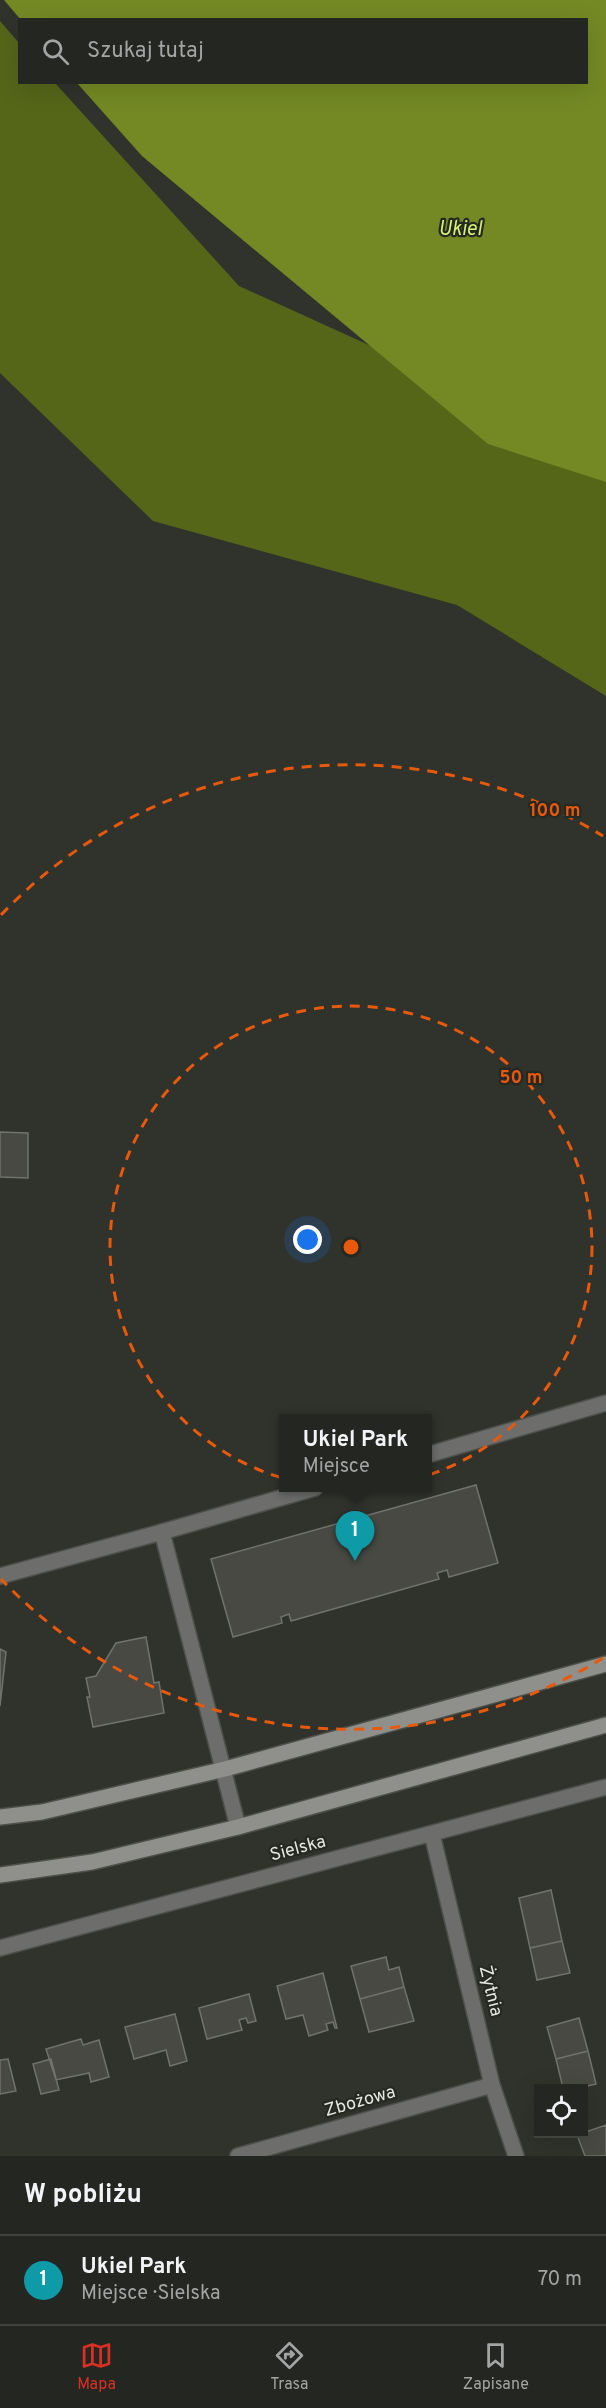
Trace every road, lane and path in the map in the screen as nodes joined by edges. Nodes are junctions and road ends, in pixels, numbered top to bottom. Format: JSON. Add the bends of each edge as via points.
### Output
{"nodes":[{"id":1,"x":606,"y":1403,"type":"edge"},
{"id":2,"x":432,"y":1454,"type":"edge"},
{"id":3,"x":301,"y":1492,"type":"edge"},
{"id":4,"x":162,"y":1532,"type":"junction"},
{"id":5,"x":0,"y":1576,"type":"edge"},
{"id":6,"x":606,"y":1664,"type":"edge"},
{"id":7,"x":606,"y":1725,"type":"edge"},
{"id":8,"x":225,"y":1769,"type":"junction"},
{"id":9,"x":606,"y":1787,"type":"edge"},
{"id":10,"x":0,"y":1817,"type":"edge"},
{"id":11,"x":238,"y":1827,"type":"junction"},
{"id":12,"x":432,"y":1834,"type":"junction"},
{"id":13,"x":0,"y":1875,"type":"edge"},
{"id":14,"x":0,"y":1947,"type":"edge"},
{"id":15,"x":492,"y":2085,"type":"junction"},
{"id":16,"x":238,"y":2156,"type":"edge"},
{"id":17,"x":516,"y":2156,"type":"edge"}],
"edges":[{"from":1,"to":2,"type":"street"},
{"from":3,"to":4,"type":"street"},
{"from":4,"to":5,"type":"street"},
{"from":4,"to":8,"type":"street"},
{"from":6,"to":8,"type":"main road"},
{"from":7,"to":11,"type":"main road","name":"Sielska"},
{"from":8,"to":10,"type":"main road","via":[[42,1812]]},
{"from":8,"to":11,"type":"street"},
{"from":9,"to":12,"type":"street","name":"Sielska"},
{"from":11,"to":13,"type":"main road","name":"Sielska","via":[[92,1862]]},
{"from":12,"to":14,"type":"street","name":"Sielska"},
{"from":12,"to":15,"type":"street","name":"Żytnia"},
{"from":15,"to":16,"type":"street","name":"Zbożowa"},
{"from":15,"to":17,"type":"street","name":"Żytnia"}]}
